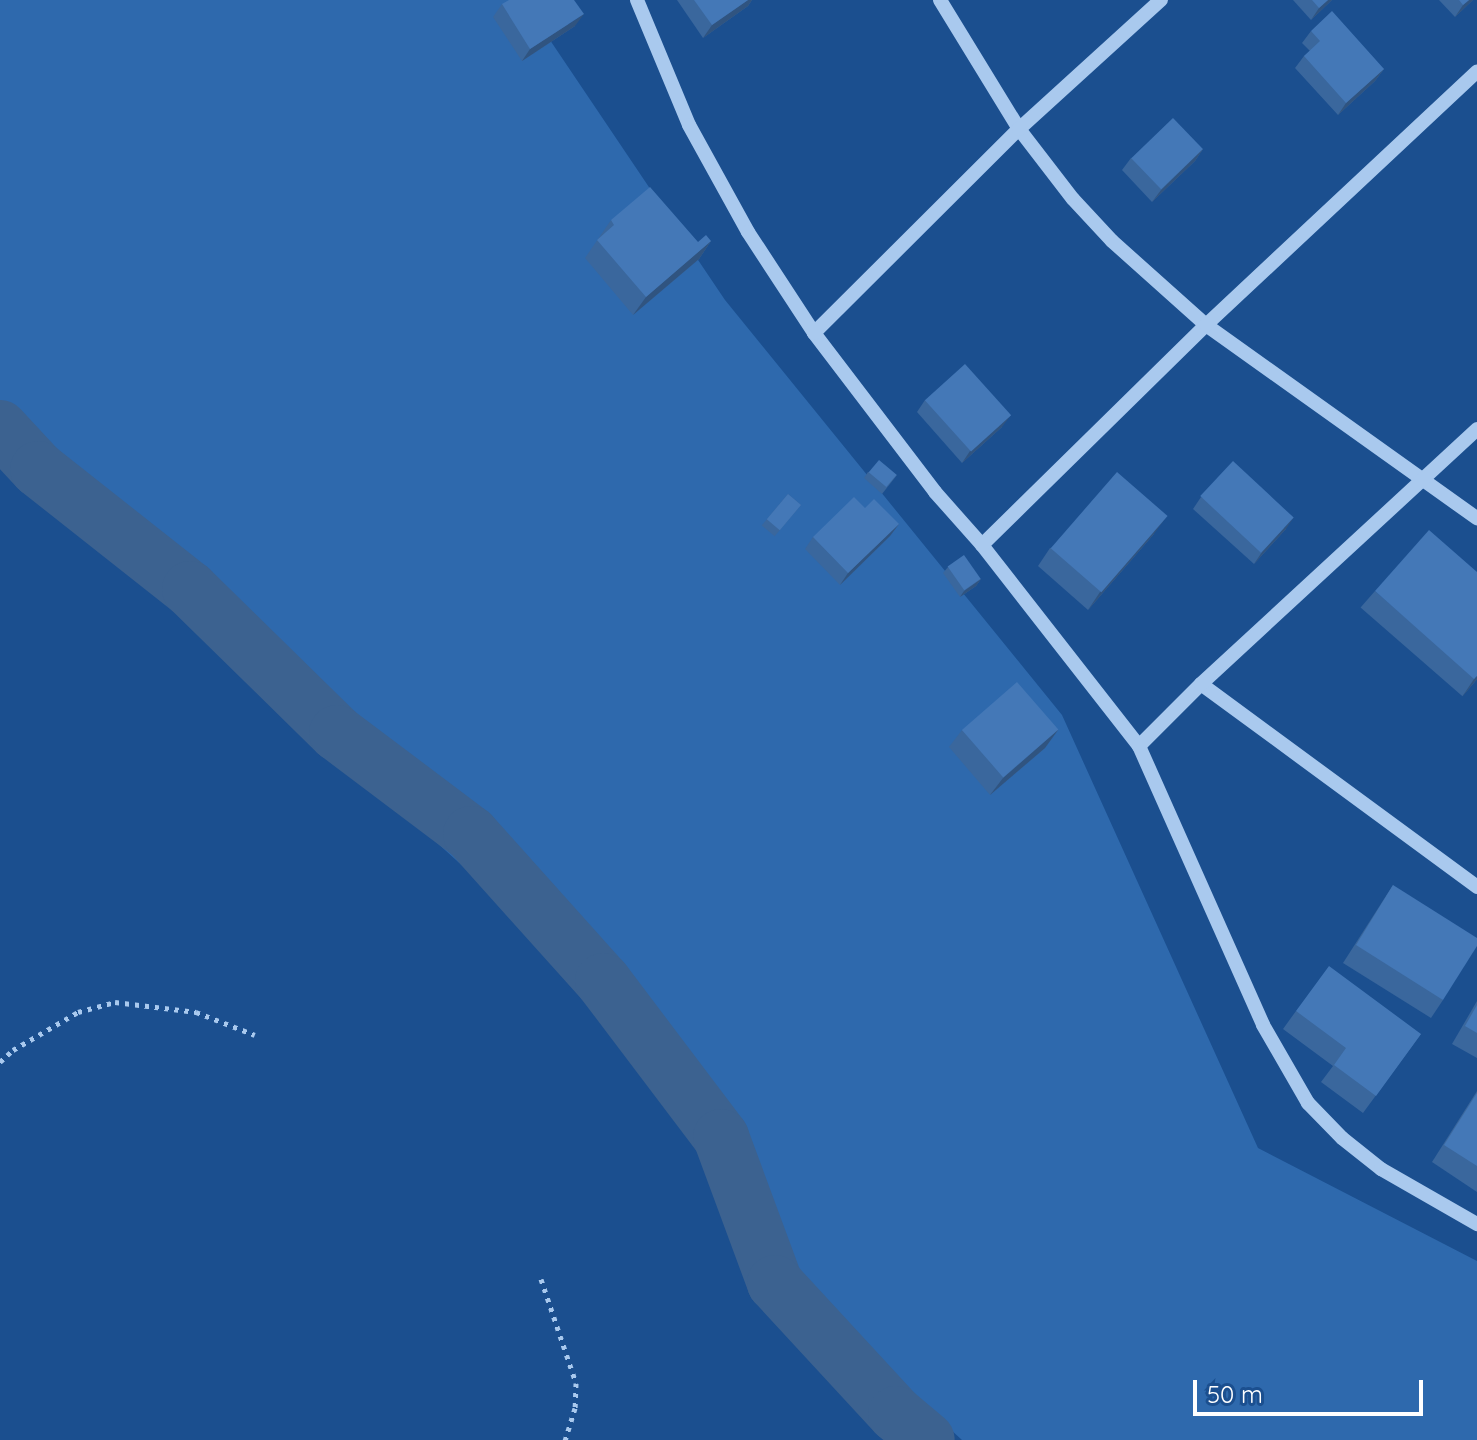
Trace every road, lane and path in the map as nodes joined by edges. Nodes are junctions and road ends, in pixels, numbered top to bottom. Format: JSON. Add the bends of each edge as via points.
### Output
{"nodes":[{"id":1,"x":637,"y":0,"type":"edge"},
{"id":2,"x":940,"y":0,"type":"edge"},
{"id":3,"x":1161,"y":0,"type":"edge"},
{"id":4,"x":1477,"y":71,"type":"edge"},
{"id":5,"x":1019,"y":129,"type":"junction"},
{"id":6,"x":1206,"y":325,"type":"junction"},
{"id":7,"x":814,"y":333,"type":"junction"},
{"id":8,"x":1477,"y":429,"type":"edge"},
{"id":9,"x":1423,"y":478,"type":"junction"},
{"id":10,"x":1477,"y":518,"type":"edge"},
{"id":11,"x":982,"y":545,"type":"junction"},
{"id":12,"x":1201,"y":684,"type":"junction"},
{"id":13,"x":1139,"y":746,"type":"junction"},
{"id":14,"x":1477,"y":887,"type":"edge"},
{"id":15,"x":255,"y":1035,"type":"dead end"},
{"id":16,"x":0,"y":1062,"type":"edge"},
{"id":17,"x":1477,"y":1224,"type":"edge"},
{"id":18,"x":541,"y":1279,"type":"dead end"},
{"id":19,"x":565,"y":1440,"type":"edge"}],
"edges":[{"from":1,"to":7,"type":"street","via":[[689,125],[748,232]]},
{"from":2,"to":5,"type":"street"},
{"from":3,"to":5,"type":"street"},
{"from":4,"to":6,"type":"street"},
{"from":5,"to":6,"type":"street","via":[[1112,241]]},
{"from":5,"to":7,"type":"street"},
{"from":6,"to":9,"type":"street"},
{"from":6,"to":11,"type":"street"},
{"from":7,"to":11,"type":"street"},
{"from":8,"to":9,"type":"street"},
{"from":9,"to":10,"type":"street"},
{"from":9,"to":12,"type":"street"},
{"from":11,"to":13,"type":"street"},
{"from":12,"to":13,"type":"street"},
{"from":12,"to":14,"type":"street"},
{"from":13,"to":17,"type":"street","via":[[1263,1025],[1308,1103],[1381,1169]]},
{"from":15,"to":16,"type":"path","via":[[196,1012],[115,1002],[78,1012]]},
{"from":18,"to":19,"type":"path","via":[[576,1383]]}]}
